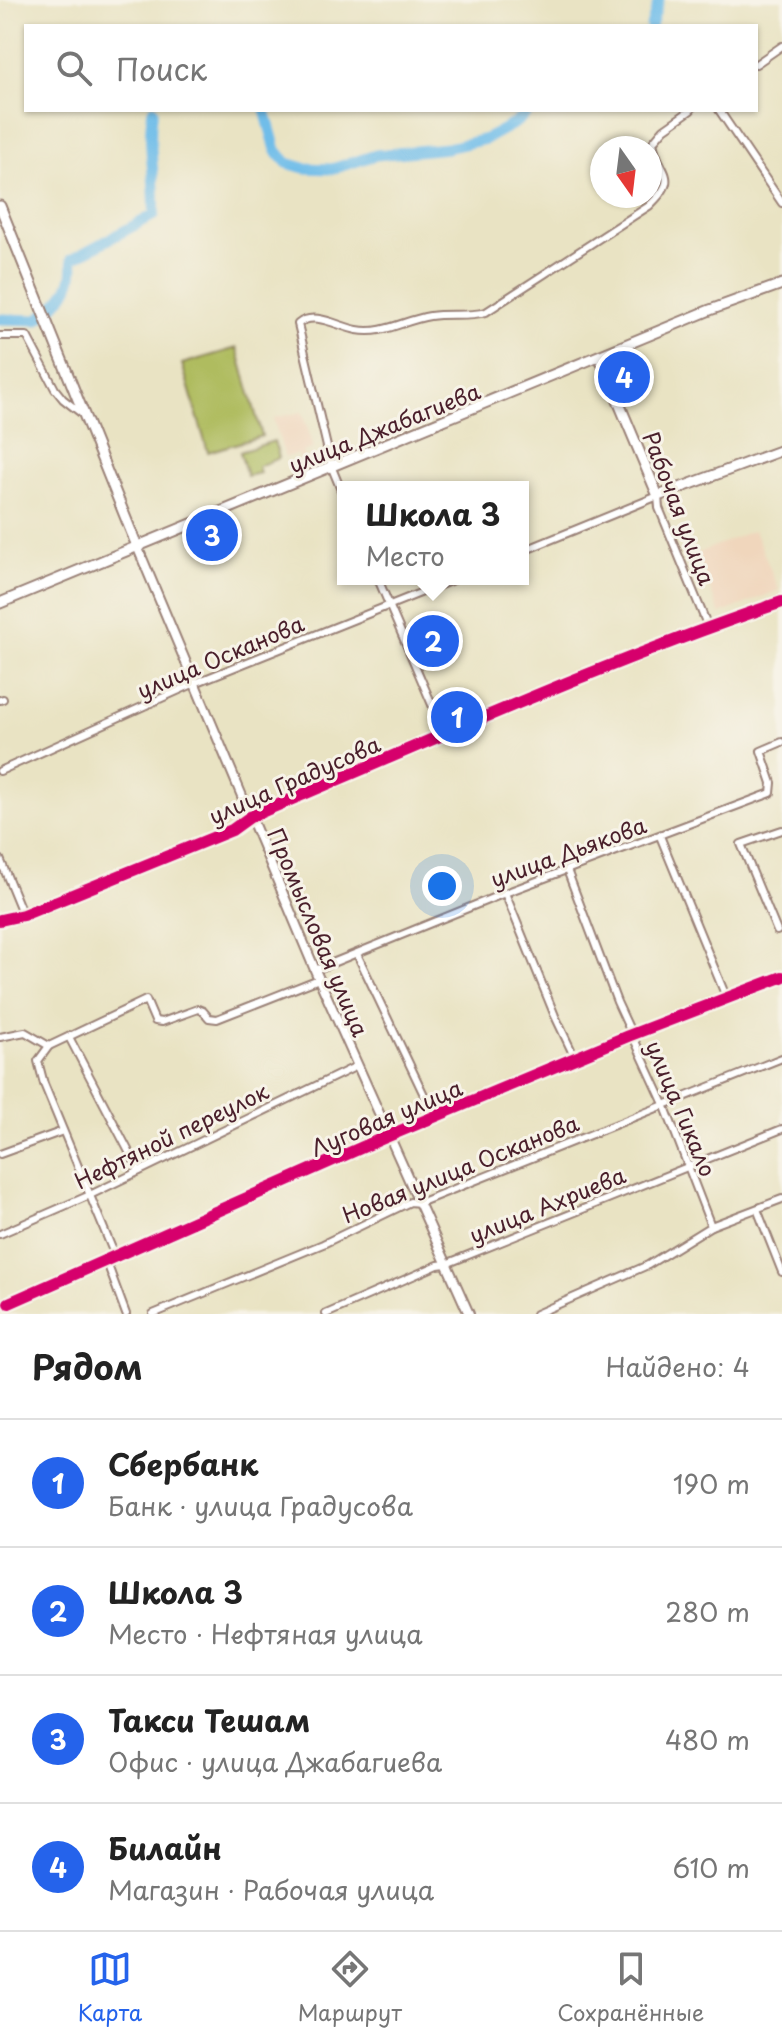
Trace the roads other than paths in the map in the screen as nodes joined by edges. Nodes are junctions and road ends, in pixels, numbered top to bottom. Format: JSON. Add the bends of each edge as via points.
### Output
{"nodes":[{"id":1,"x":782,"y":46,"type":"edge"},
{"id":2,"x":758,"y":63,"type":"edge"},
{"id":3,"x":688,"y":112,"type":"edge"},
{"id":4,"x":720,"y":112,"type":"edge"},
{"id":5,"x":782,"y":203,"type":"edge"},
{"id":6,"x":0,"y":206,"type":"edge"},
{"id":7,"x":782,"y":284,"type":"edge"},
{"id":8,"x":0,"y":336,"type":"edge"},
{"id":9,"x":600,"y":358,"type":"junction"},
{"id":10,"x":84,"y":416,"type":"junction"},
{"id":11,"x":782,"y":450,"type":"edge"},
{"id":12,"x":332,"y":468,"type":"junction"},
{"id":13,"x":337,"y":481,"type":"edge"},
{"id":14,"x":658,"y":496,"type":"junction"},
{"id":15,"x":137,"y":546,"type":"junction"},
{"id":16,"x":529,"y":549,"type":"edge"},
{"id":17,"x":381,"y":585,"type":"edge"},
{"id":18,"x":441,"y":585,"type":"edge"},
{"id":19,"x":782,"y":602,"type":"edge"},
{"id":20,"x":0,"y":603,"type":"edge"},
{"id":21,"x":390,"y":606,"type":"junction"},
{"id":22,"x":708,"y":627,"type":"junction"},
{"id":23,"x":195,"y":683,"type":"junction"},
{"id":24,"x":445,"y":735,"type":"junction"},
{"id":25,"x":782,"y":742,"type":"edge"},
{"id":26,"x":0,"y":771,"type":"edge"},
{"id":27,"x":250,"y":817,"type":"junction"},
{"id":28,"x":782,"y":830,"type":"edge"},
{"id":29,"x":660,"y":836,"type":"junction"},
{"id":30,"x":0,"y":859,"type":"edge"},
{"id":31,"x":567,"y":870,"type":"junction"},
{"id":32,"x":505,"y":893,"type":"junction"},
{"id":33,"x":23,"y":915,"type":"junction"},
{"id":34,"x":0,"y":920,"type":"edge"},
{"id":35,"x":777,"y":931,"type":"dead end"},
{"id":36,"x":357,"y":954,"type":"junction"},
{"id":37,"x":317,"y":975,"type":"junction"},
{"id":38,"x":782,"y":977,"type":"edge"},
{"id":39,"x":727,"y":999,"type":"junction"},
{"id":40,"x":632,"y":1035,"type":"junction"},
{"id":41,"x":0,"y":1037,"type":"edge"},
{"id":42,"x":69,"y":1037,"type":"junction"},
{"id":43,"x":49,"y":1046,"type":"junction"},
{"id":44,"x":575,"y":1058,"type":"junction"},
{"id":45,"x":782,"y":1058,"type":"edge"},
{"id":46,"x":357,"y":1066,"type":"junction"},
{"id":47,"x":664,"y":1104,"type":"junction"},
{"id":48,"x":435,"y":1118,"type":"junction"},
{"id":49,"x":782,"y":1129,"type":"edge"},
{"id":50,"x":63,"y":1131,"type":"junction"},
{"id":51,"x":390,"y":1137,"type":"junction"},
{"id":52,"x":0,"y":1154,"type":"edge"},
{"id":53,"x":688,"y":1166,"type":"junction"},
{"id":54,"x":139,"y":1171,"type":"junction"},
{"id":55,"x":90,"y":1195,"type":"junction"},
{"id":56,"x":782,"y":1199,"type":"edge"},
{"id":57,"x":419,"y":1203,"type":"junction"},
{"id":58,"x":757,"y":1209,"type":"junction"},
{"id":59,"x":711,"y":1226,"type":"junction"},
{"id":60,"x":0,"y":1234,"type":"edge"},
{"id":61,"x":115,"y":1256,"type":"junction"},
{"id":62,"x":106,"y":1260,"type":"junction"},
{"id":63,"x":446,"y":1264,"type":"junction"},
{"id":64,"x":782,"y":1272,"type":"edge"},
{"id":65,"x":9,"y":1303,"type":"dead end"},
{"id":66,"x":126,"y":1314,"type":"edge"},
{"id":67,"x":153,"y":1314,"type":"edge"},
{"id":68,"x":326,"y":1314,"type":"edge"},
{"id":69,"x":469,"y":1314,"type":"edge"},
{"id":70,"x":536,"y":1314,"type":"edge"}],
"edges":[{"from":1,"to":2,"type":"street"},
{"from":3,"to":12,"type":"street","via":[[653,142],[668,181],[649,206],[486,312],[429,316],[379,332],[309,318],[298,324]]},
{"from":4,"to":5,"type":"street"},
{"from":6,"to":10,"type":"main road","name":"Промысловая улица"},
{"from":7,"to":9,"type":"main road","name":"улица Джабагиева"},
{"from":8,"to":10,"type":"street","via":[[27,336],[55,389]]},
{"from":9,"to":12,"type":"main road","name":"улица Джабагиева"},
{"from":9,"to":14,"type":"main road","name":"Рабочая улица"},
{"from":10,"to":15,"type":"main road","name":"Промысловая улица"},
{"from":11,"to":14,"type":"main road"},
{"from":12,"to":13,"type":"street"},
{"from":12,"to":15,"type":"main road","name":"улица Джабагиева"},
{"from":14,"to":16,"type":"street"},
{"from":14,"to":22,"type":"street","name":"Рабочая улица"},
{"from":15,"to":20,"type":"main road","name":"улица Джабагиева"},
{"from":15,"to":23,"type":"street","name":"Промысловая улица"},
{"from":17,"to":21,"type":"street"},
{"from":18,"to":21,"type":"street","name":"улица Осканова"},
{"from":19,"to":22,"type":"street","name":"улица Градусова"},
{"from":21,"to":23,"type":"street","name":"улица Осканова"},
{"from":21,"to":24,"type":"street"},
{"from":22,"to":24,"type":"street","name":"улица Градусова"},
{"from":23,"to":26,"type":"street","name":"улица Осканова"},
{"from":23,"to":27,"type":"street","name":"Промысловая улица"},
{"from":24,"to":27,"type":"street","name":"улица Градусова"},
{"from":25,"to":29,"type":"street","name":"улица Дьякова","via":[[761,751],[771,793]]},
{"from":27,"to":33,"type":"street","name":"улица Градусова","via":[[232,830]]},
{"from":27,"to":37,"type":"street","name":"Промысловая улица"},
{"from":28,"to":35,"type":"street","via":[[741,844]]},
{"from":29,"to":31,"type":"street","name":"улица Дьякова"},
{"from":29,"to":39,"type":"street"},
{"from":30,"to":33,"type":"street"},
{"from":31,"to":32,"type":"street","name":"улица Дьякова"},
{"from":31,"to":40,"type":"street","name":"улица Гикало"},
{"from":32,"to":36,"type":"street","name":"улица Дьякова"},
{"from":32,"to":44,"type":"street"},
{"from":33,"to":34,"type":"street","name":"улица Градусова"},
{"from":36,"to":37,"type":"street","name":"улица Дьякова"},
{"from":36,"to":48,"type":"street"},
{"from":37,"to":42,"type":"street","name":"улица Дьякова","via":[[217,1019],[198,1009],[155,1021],[146,1000]]},
{"from":37,"to":46,"type":"street","name":"Промысловая улица"},
{"from":38,"to":39,"type":"street","name":"Луговая улица"},
{"from":39,"to":40,"type":"street","name":"Луговая улица"},
{"from":40,"to":44,"type":"street","name":"Луговая улица"},
{"from":40,"to":47,"type":"street","name":"улица Гикало"},
{"from":41,"to":43,"type":"street","via":[[25,1032]]},
{"from":42,"to":43,"type":"street","name":"улица Дьякова"},
{"from":42,"to":54,"type":"street"},
{"from":43,"to":50,"type":"street","via":[[38,1061]]},
{"from":44,"to":48,"type":"street","name":"Луговая улица"},
{"from":45,"to":47,"type":"street","name":"Новая улица Осканова"},
{"from":46,"to":51,"type":"street","name":"Промысловая улица"},
{"from":46,"to":54,"type":"street","name":"Нефтяной переулок"},
{"from":47,"to":53,"type":"street","name":"улица Гикало"},
{"from":47,"to":57,"type":"street","name":"Новая улица Осканова"},
{"from":48,"to":51,"type":"street","name":"Луговая улица"},
{"from":49,"to":53,"type":"street","name":"улица Ахриева"},
{"from":50,"to":52,"type":"street"},
{"from":50,"to":55,"type":"street"},
{"from":51,"to":57,"type":"street","name":"Промысловая улица"},
{"from":51,"to":61,"type":"street","name":"Луговая улица"},
{"from":53,"to":59,"type":"street","name":"улица Гикало"},
{"from":53,"to":63,"type":"street","name":"улица Ахриева"},
{"from":54,"to":55,"type":"street","name":"Нефтяной переулок"},
{"from":55,"to":60,"type":"street","name":"Нефтяной переулок"},
{"from":55,"to":61,"type":"street"},
{"from":56,"to":58,"type":"street"},
{"from":57,"to":63,"type":"street","name":"Промысловая улица"},
{"from":57,"to":67,"type":"street","name":"Новая улица Осканова","via":[[410,1202]]},
{"from":58,"to":59,"type":"street"},
{"from":58,"to":64,"type":"street"},
{"from":59,"to":70,"type":"street","via":[[648,1265]]},
{"from":61,"to":62,"type":"street","name":"Луговая улица"},
{"from":62,"to":65,"type":"street","name":"Луговая улица"},
{"from":62,"to":66,"type":"street"},
{"from":63,"to":68,"type":"street","name":"улица Ахриева"},
{"from":63,"to":69,"type":"street","name":"Промысловая улица"}]}
